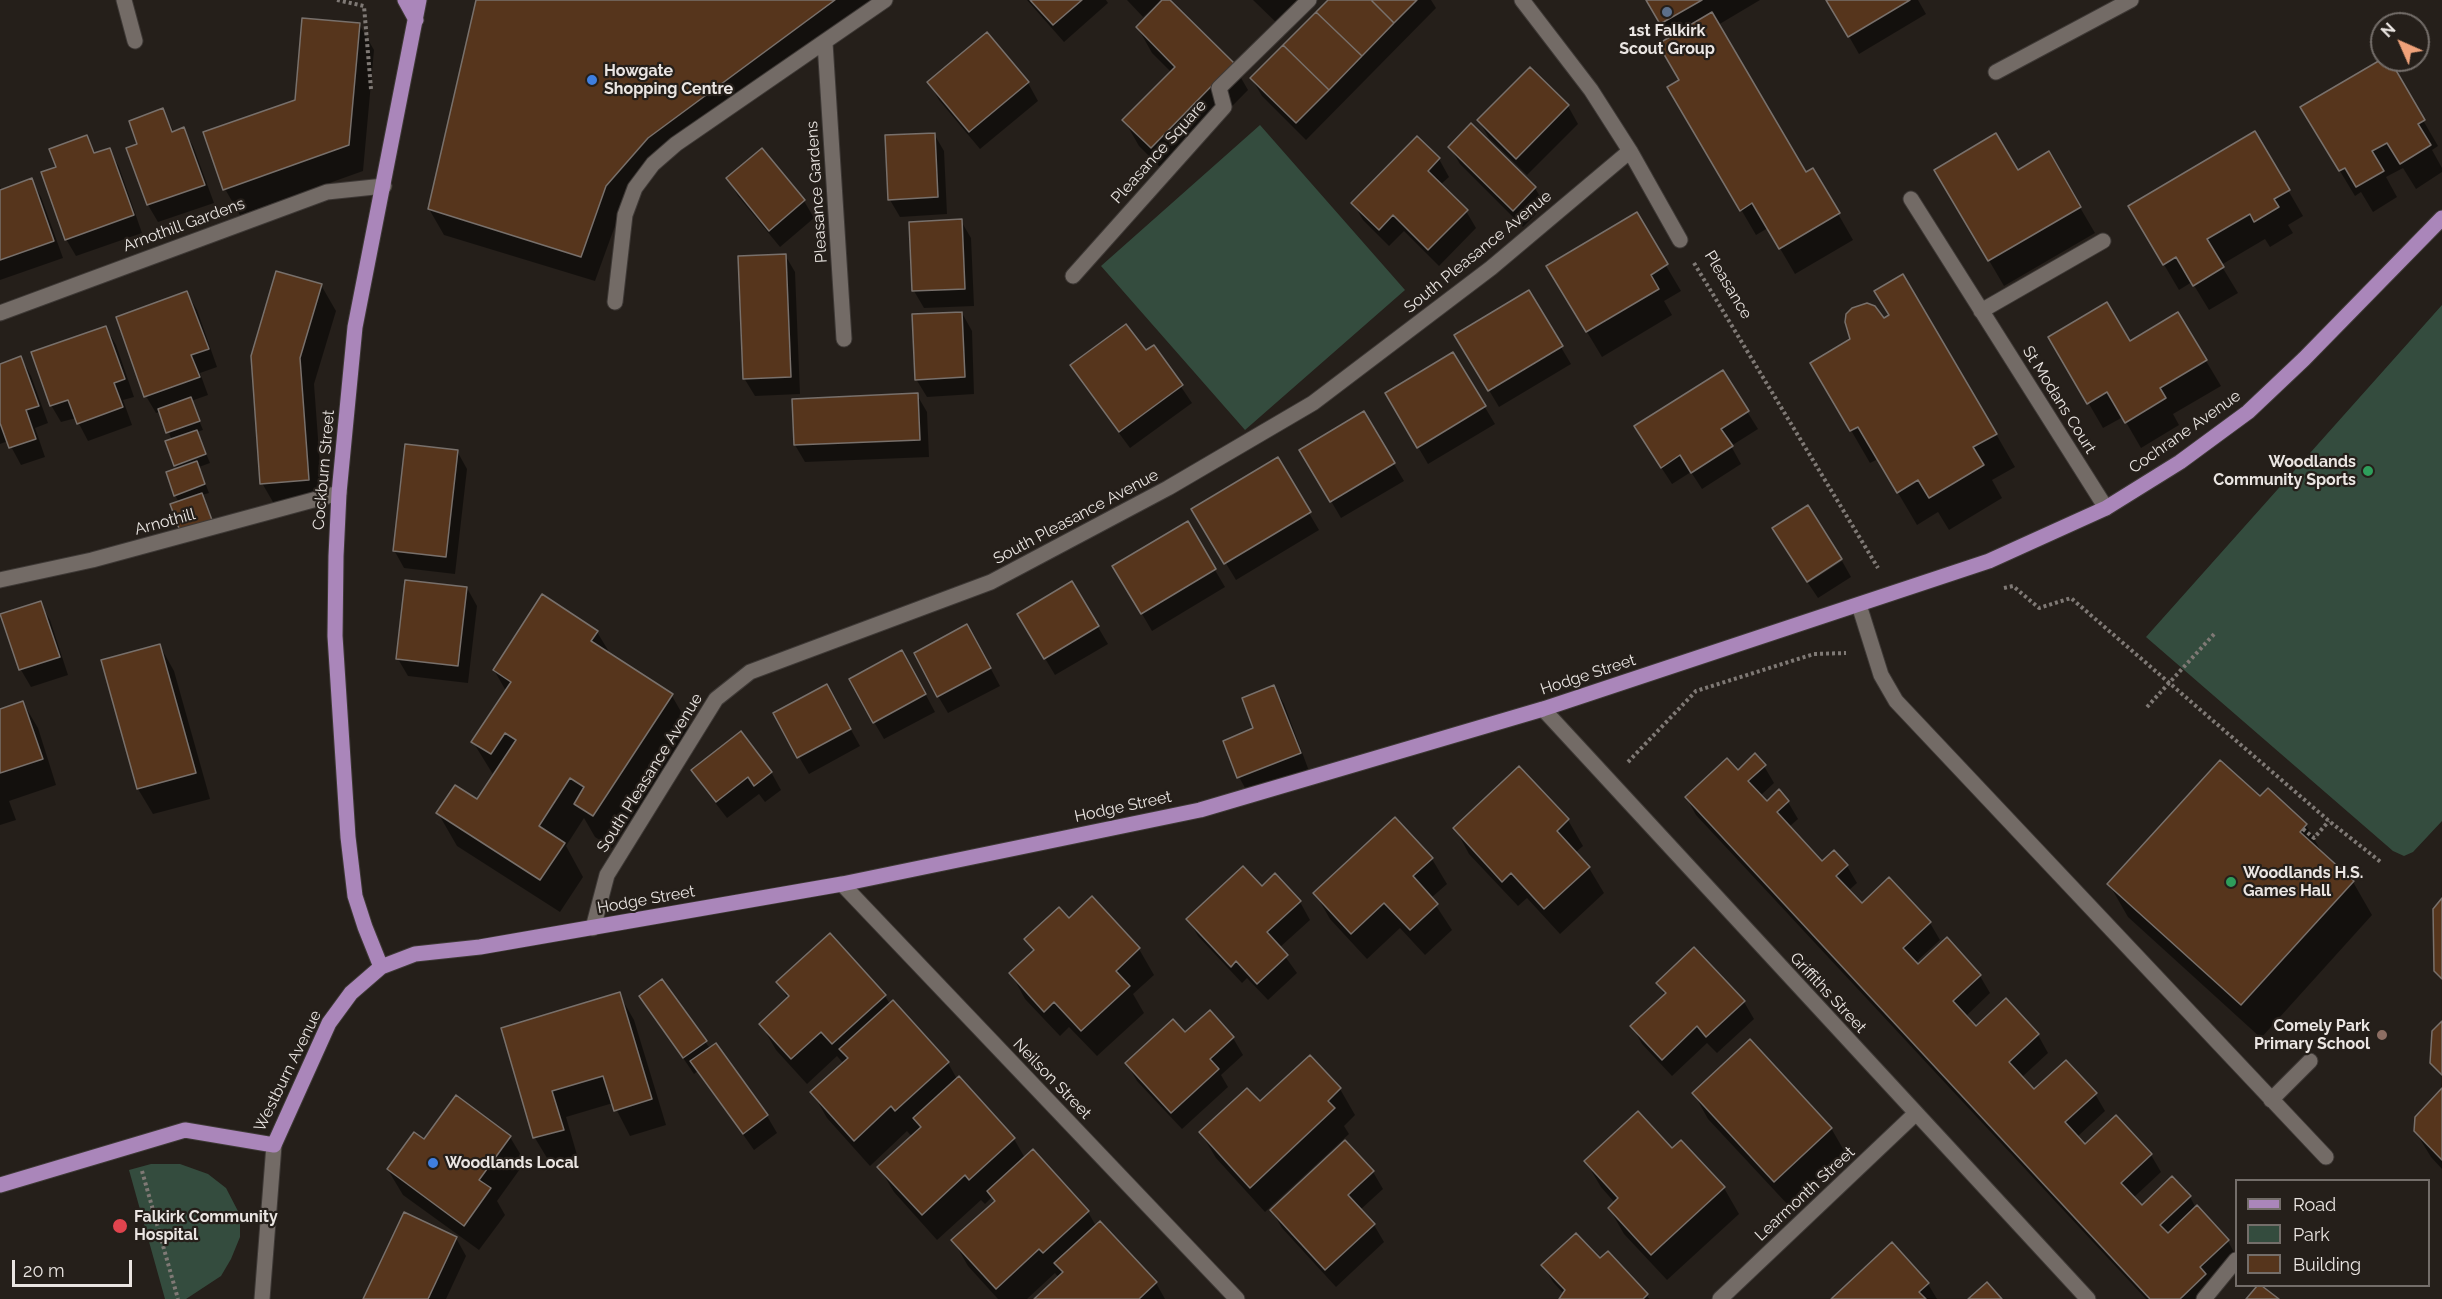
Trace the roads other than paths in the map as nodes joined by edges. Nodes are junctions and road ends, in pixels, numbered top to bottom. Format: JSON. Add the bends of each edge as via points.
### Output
{"nodes":[{"id":1,"x":124,"y":0,"type":"edge"},
{"id":2,"x":405,"y":0,"type":"edge"},
{"id":3,"x":419,"y":0,"type":"edge"},
{"id":4,"x":885,"y":0,"type":"edge"},
{"id":5,"x":1309,"y":0,"type":"edge"},
{"id":6,"x":1522,"y":0,"type":"edge"},
{"id":7,"x":2130,"y":0,"type":"edge"},
{"id":8,"x":416,"y":20,"type":"junction"},
{"id":9,"x":135,"y":40,"type":"dead end"},
{"id":10,"x":825,"y":43,"type":"junction"},
{"id":11,"x":1996,"y":72,"type":"dead end"},
{"id":12,"x":1630,"y":151,"type":"junction"},
{"id":13,"x":384,"y":186,"type":"junction"},
{"id":14,"x":1911,"y":199,"type":"dead end"},
{"id":15,"x":2442,"y":218,"type":"edge"},
{"id":16,"x":1680,"y":240,"type":"road end"},
{"id":17,"x":2103,"y":241,"type":"dead end"},
{"id":18,"x":1073,"y":276,"type":"dead end"},
{"id":19,"x":615,"y":302,"type":"dead end"},
{"id":20,"x":1981,"y":310,"type":"junction"},
{"id":21,"x":0,"y":313,"type":"edge"},
{"id":22,"x":844,"y":339,"type":"dead end"},
{"id":23,"x":339,"y":492,"type":"junction"},
{"id":24,"x":2106,"y":508,"type":"junction"},
{"id":25,"x":0,"y":580,"type":"edge"},
{"id":26,"x":1894,"y":594,"type":"joint"},
{"id":27,"x":1859,"y":605,"type":"junction"},
{"id":28,"x":1543,"y":710,"type":"junction"},
{"id":29,"x":842,"y":884,"type":"junction"},
{"id":30,"x":593,"y":928,"type":"junction"},
{"id":31,"x":381,"y":967,"type":"junction"},
{"id":32,"x":2310,"y":1061,"type":"dead end"},
{"id":33,"x":2271,"y":1100,"type":"junction"},
{"id":34,"x":1915,"y":1114,"type":"junction"},
{"id":35,"x":274,"y":1145,"type":"junction"},
{"id":36,"x":2326,"y":1157,"type":"dead end"},
{"id":37,"x":0,"y":1185,"type":"edge"},
{"id":38,"x":2235,"y":1261,"type":"edge"},
{"id":39,"x":262,"y":1299,"type":"edge"},
{"id":40,"x":1237,"y":1299,"type":"edge"},
{"id":41,"x":1720,"y":1299,"type":"edge"},
{"id":42,"x":2088,"y":1299,"type":"edge"},
{"id":43,"x":2204,"y":1299,"type":"edge"}],
"edges":[{"from":1,"to":9,"type":"street"},
{"from":2,"to":8,"type":"main road"},
{"from":3,"to":8,"type":"main road","name":"Cockburn Street"},
{"from":4,"to":10,"type":"street"},
{"from":5,"to":18,"type":"street","name":"Pleasance Square","via":[[1219,88],[1224,107]]},
{"from":6,"to":12,"type":"street","via":[[1592,90]]},
{"from":7,"to":11,"type":"street"},
{"from":8,"to":13,"type":"main road","name":"Cockburn Street"},
{"from":10,"to":19,"type":"street","via":[[676,144],[653,165],[635,188],[625,215]]},
{"from":10,"to":22,"type":"street","name":"Pleasance Gardens"},
{"from":12,"to":16,"type":"street"},
{"from":12,"to":30,"type":"street","name":"South Pleasance Avenue","via":[[1491,268],[1313,403],[1168,489],[991,582],[750,672],[716,699],[608,875]]},
{"from":13,"to":21,"type":"street","name":"Arnothill Gardens","via":[[327,192]]},
{"from":13,"to":23,"type":"main road","name":"Cockburn Street","via":[[355,327]]},
{"from":14,"to":20,"type":"street","name":"St Modans Court"},
{"from":15,"to":24,"type":"main road","name":"Cochrane Avenue","via":[[2248,412],[2180,462]]},
{"from":17,"to":20,"type":"street"},
{"from":20,"to":24,"type":"street","name":"St Modans Court"},
{"from":23,"to":25,"type":"street","name":"Arnothill","via":[[92,561]]},
{"from":23,"to":31,"type":"main road","name":"Cockburn Street","via":[[335,636],[348,837],[355,896]]},
{"from":24,"to":26,"type":"main road","name":"Cochrane Avenue","via":[[1989,561]]},
{"from":26,"to":27,"type":"main road","name":"Hodge Street"},
{"from":27,"to":28,"type":"main road","name":"Hodge Street"},
{"from":27,"to":33,"type":"street","via":[[1881,675],[1896,701]]},
{"from":28,"to":29,"type":"main road","name":"Hodge Street","via":[[1200,810]]},
{"from":28,"to":34,"type":"street","name":"Griffiths Street"},
{"from":29,"to":30,"type":"main road","name":"Hodge Street"},
{"from":29,"to":40,"type":"street","name":"Neilson Street"},
{"from":30,"to":31,"type":"main road","name":"Hodge Street","via":[[416,954]]},
{"from":31,"to":35,"type":"main road","name":"Westburn Avenue","via":[[351,993],[329,1023]]},
{"from":32,"to":33,"type":"street"},
{"from":33,"to":36,"type":"street"},
{"from":34,"to":41,"type":"street","name":"Learmonth Street"},
{"from":34,"to":42,"type":"street","name":"Griffiths Street"},
{"from":35,"to":37,"type":"main road","name":"Westburn Avenue","via":[[185,1130]]},
{"from":35,"to":39,"type":"street"},
{"from":38,"to":43,"type":"street"}]}
